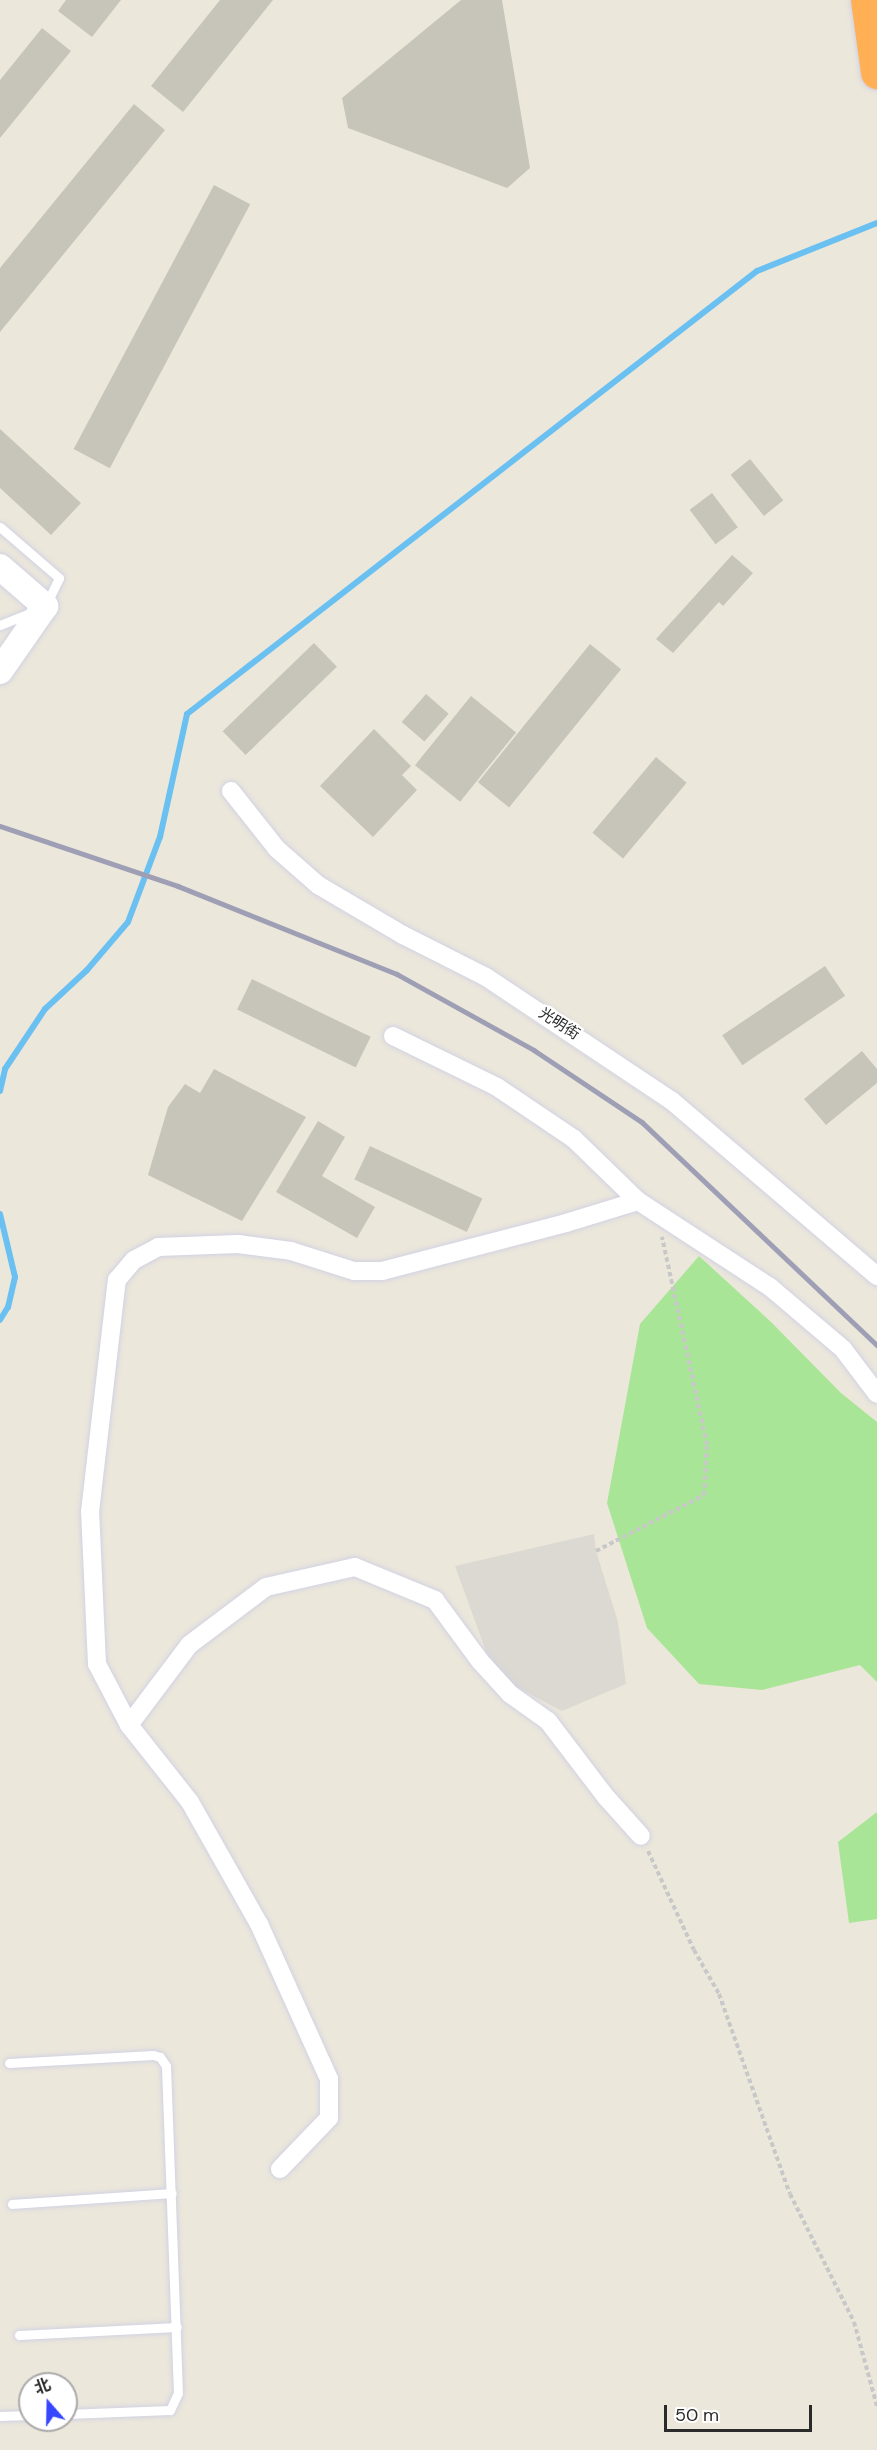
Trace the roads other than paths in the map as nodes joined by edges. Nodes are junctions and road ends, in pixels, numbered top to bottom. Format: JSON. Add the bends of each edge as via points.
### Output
{"nodes":[{"id":1,"x":867,"y":0,"type":"edge"},
{"id":2,"x":877,"y":72,"type":"edge"},
{"id":3,"x":0,"y":526,"type":"edge"},
{"id":4,"x":0,"y":567,"type":"edge"},
{"id":5,"x":45,"y":606,"type":"junction"},
{"id":6,"x":0,"y":625,"type":"edge"},
{"id":7,"x":0,"y":671,"type":"edge"},
{"id":8,"x":231,"y":791,"type":"dead end"},
{"id":9,"x":393,"y":1036,"type":"dead end"},
{"id":10,"x":638,"y":1201,"type":"junction"},
{"id":11,"x":877,"y":1276,"type":"edge"},
{"id":12,"x":877,"y":1394,"type":"edge"},
{"id":13,"x":129,"y":1725,"type":"junction"},
{"id":14,"x":641,"y":1836,"type":"road end"},
{"id":15,"x":9,"y":2063,"type":"dead end"},
{"id":16,"x":280,"y":2169,"type":"dead end"},
{"id":17,"x":172,"y":2193,"type":"junction"},
{"id":18,"x":12,"y":2204,"type":"dead end"},
{"id":19,"x":177,"y":2327,"type":"junction"},
{"id":20,"x":19,"y":2335,"type":"dead end"},
{"id":21,"x":78,"y":2413,"type":"edge"},
{"id":22,"x":18,"y":2415,"type":"edge"},
{"id":23,"x":0,"y":2416,"type":"edge"}],
"edges":[{"from":1,"to":2,"type":"highway"},
{"from":3,"to":5,"type":"lane","via":[[59,578]]},
{"from":4,"to":5,"type":"main road"},
{"from":5,"to":6,"type":"lane"},
{"from":5,"to":7,"type":"main road"},
{"from":8,"to":11,"type":"street","name":"光明街","via":[[276,849],[318,885],[403,935],[486,977],[672,1101]]},
{"from":9,"to":10,"type":"street","via":[[517,1100],[574,1139]]},
{"from":10,"to":12,"type":"street","via":[[770,1287],[843,1349]]},
{"from":10,"to":13,"type":"street","via":[[382,1270],[354,1271],[291,1251],[238,1244],[158,1247],[134,1260],[117,1280],[90,1512],[97,1664]]},
{"from":13,"to":14,"type":"street","via":[[189,1646],[266,1587],[355,1567],[435,1600],[480,1661],[510,1694],[548,1721]]},
{"from":13,"to":16,"type":"street","via":[[190,1802],[259,1924],[329,2079],[329,2118]]},
{"from":15,"to":17,"type":"lane","via":[[160,2057],[166,2067]]},
{"from":17,"to":18,"type":"lane"},
{"from":17,"to":19,"type":"lane"},
{"from":19,"to":20,"type":"lane"},
{"from":19,"to":21,"type":"lane","via":[[178,2393],[170,2409]]},
{"from":22,"to":23,"type":"lane"}]}
